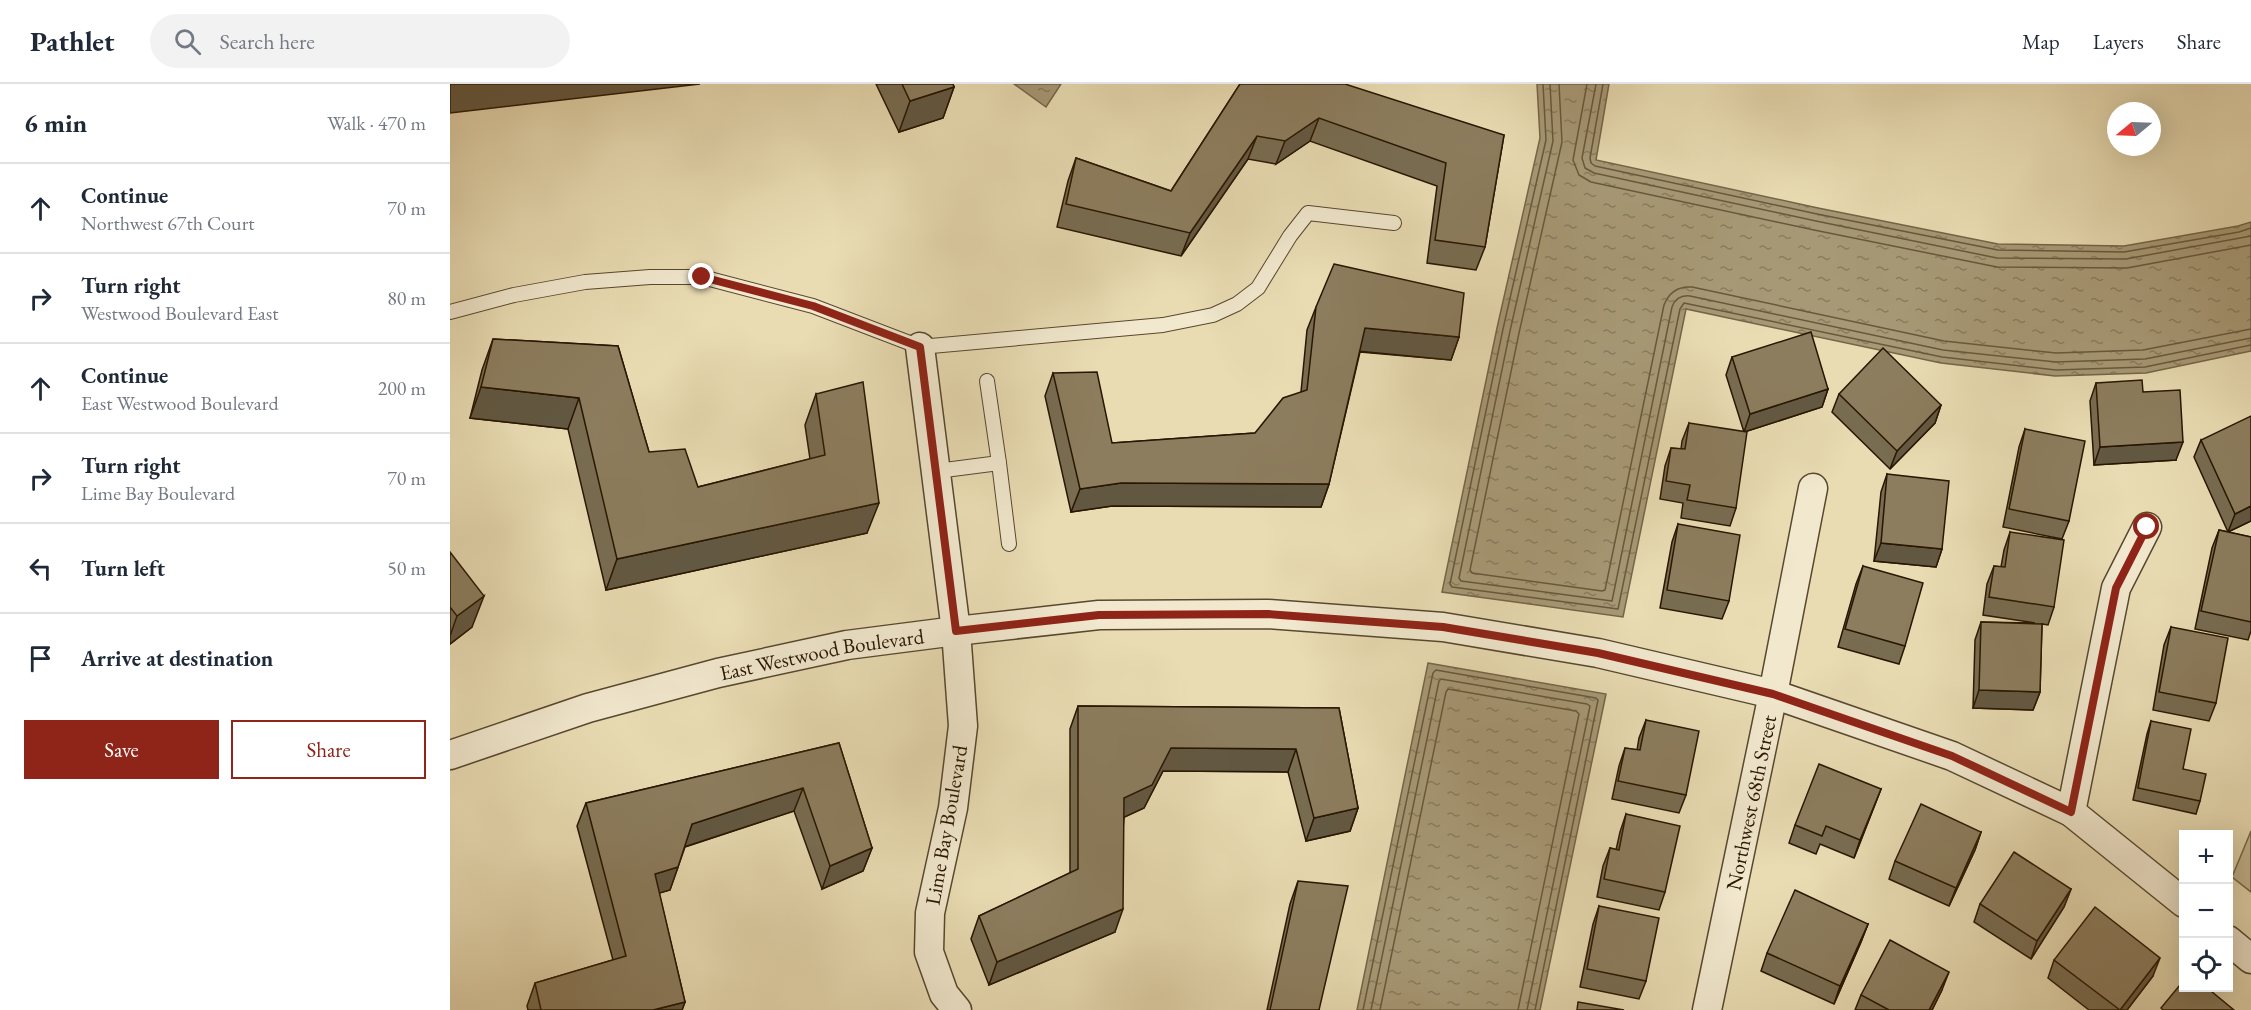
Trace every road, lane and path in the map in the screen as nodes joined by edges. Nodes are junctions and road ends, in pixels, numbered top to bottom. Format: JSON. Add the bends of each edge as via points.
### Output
{"nodes":[{"id":1,"x":1394,"y":223,"type":"dead end"},
{"id":2,"x":450,"y":312,"type":"edge"},
{"id":3,"x":920,"y":347,"type":"junction"},
{"id":4,"x":987,"y":381,"type":"dead end"},
{"id":5,"x":999,"y":464,"type":"junction"},
{"id":6,"x":937,"y":471,"type":"junction"},
{"id":7,"x":1813,"y":488,"type":"dead end"},
{"id":8,"x":2147,"y":527,"type":"dead end"},
{"id":9,"x":1008,"y":544,"type":"dead end"},
{"id":10,"x":956,"y":631,"type":"junction"},
{"id":11,"x":1773,"y":694,"type":"junction"},
{"id":12,"x":450,"y":755,"type":"edge"},
{"id":13,"x":2071,"y":812,"type":"junction"},
{"id":14,"x":2179,"y":899,"type":"edge"},
{"id":15,"x":2233,"y":943,"type":"edge"},
{"id":16,"x":2251,"y":958,"type":"edge"},
{"id":17,"x":957,"y":1010,"type":"edge"},
{"id":18,"x":1707,"y":1010,"type":"edge"}],
"edges":[{"from":1,"to":3,"type":"lane","via":[[1308,213],[1258,288],[1213,315],[1163,325]]},
{"from":2,"to":3,"type":"lane","via":[[585,282],[702,277],[813,306]]},
{"from":3,"to":6,"type":"street","name":"Lime Bay Boulevard"},
{"from":4,"to":5,"type":"lane"},
{"from":5,"to":6,"type":"lane"},
{"from":5,"to":9,"type":"lane"},
{"from":6,"to":10,"type":"street","name":"Lime Bay Boulevard"},
{"from":7,"to":11,"type":"street","name":"Northwest 68th Street"},
{"from":8,"to":13,"type":"street","via":[[2116,588]]},
{"from":10,"to":11,"type":"street","name":"East Westwood Boulevard","via":[[1099,615],[1268,614],[1443,627],[1598,653]]},
{"from":10,"to":12,"type":"street","name":"East Westwood Boulevard","via":[[847,645],[718,673],[588,708]]},
{"from":10,"to":17,"type":"street","name":"Lime Bay Boulevard","via":[[963,726],[953,808],[930,913],[929,952],[944,994]]},
{"from":11,"to":13,"type":"street","name":"East Westwood Boulevard","via":[[1952,756]]},
{"from":11,"to":18,"type":"street","name":"Northwest 68th Street"},
{"from":13,"to":14,"type":"street","name":"East Westwood Boulevard"},
{"from":15,"to":16,"type":"street"}]}
